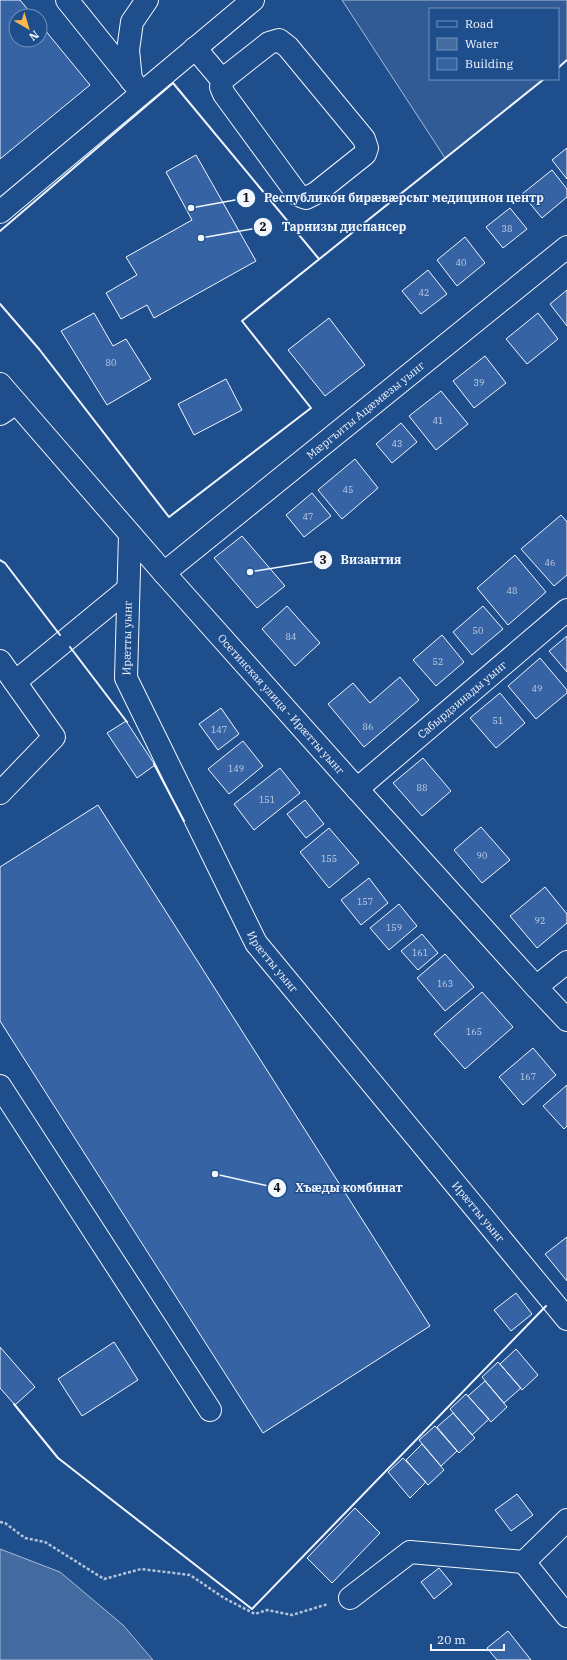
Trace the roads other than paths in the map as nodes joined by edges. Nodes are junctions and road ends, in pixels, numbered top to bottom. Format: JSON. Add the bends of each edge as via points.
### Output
{"nodes":[{"id":1,"x":68,"y":0,"type":"edge"},
{"id":2,"x":147,"y":0,"type":"edge"},
{"id":3,"x":253,"y":0,"type":"edge"},
{"id":4,"x":195,"y":48,"type":"junction"},
{"id":5,"x":222,"y":80,"type":"junction"},
{"id":6,"x":136,"y":86,"type":"junction"},
{"id":7,"x":0,"y":212,"type":"edge"},
{"id":8,"x":567,"y":247,"type":"edge"},
{"id":9,"x":0,"y":384,"type":"edge"},
{"id":10,"x":8,"y":408,"type":"edge"},
{"id":11,"x":130,"y":534,"type":"junction"},
{"id":12,"x":164,"y":573,"type":"junction"},
{"id":13,"x":128,"y":589,"type":"junction"},
{"id":14,"x":567,"y":610,"type":"edge"},
{"id":15,"x":0,"y":661,"type":"edge"},
{"id":16,"x":15,"y":682,"type":"junction"},
{"id":17,"x":356,"y":789,"type":"junction"},
{"id":18,"x":0,"y":793,"type":"edge"},
{"id":19,"x":567,"y":962,"type":"edge"},
{"id":20,"x":536,"y":987,"type":"junction"},
{"id":21,"x":567,"y":1020,"type":"edge"},
{"id":22,"x":0,"y":1086,"type":"edge"},
{"id":23,"x":567,"y":1319,"type":"edge"},
{"id":24,"x":210,"y":1410,"type":"dead end"},
{"id":25,"x":567,"y":1520,"type":"edge"},
{"id":26,"x":524,"y":1562,"type":"junction"},
{"id":27,"x":350,"y":1598,"type":"road end"},
{"id":28,"x":567,"y":1616,"type":"edge"}],
"edges":[{"from":1,"to":6,"type":"street"},
{"from":2,"to":6,"type":"street","via":[[132,22],[128,50]]},
{"from":3,"to":4,"type":"street"},
{"from":4,"to":5,"type":"street"},
{"from":4,"to":6,"type":"street"},
{"from":5,"to":5,"type":"street","via":[[224,94],[298,195],[306,198],[316,193],[365,154],[367,148],[364,139],[288,46],[279,40],[269,43]]},
{"from":6,"to":7,"type":"street"},
{"from":8,"to":12,"type":"street","name":"Мӕргъиты Ацӕмӕзы уынг"},
{"from":9,"to":10,"type":"street","name":"Осетинская улица - Ирæтты уынг"},
{"from":10,"to":11,"type":"street","name":"Осетинская улица - Ирæтты уынг"},
{"from":11,"to":12,"type":"street","name":"Осетинская улица - Ирæтты уынг"},
{"from":11,"to":13,"type":"street","name":"Ирæтты уынг"},
{"from":12,"to":17,"type":"street","name":"Осетинская улица - Ирæтты уынг"},
{"from":13,"to":16,"type":"street"},
{"from":13,"to":23,"type":"street","name":"Ирæтты уынг","via":[[126,678],[256,943]]},
{"from":14,"to":17,"type":"street","name":"Сабырдзинады уынг"},
{"from":15,"to":16,"type":"street"},
{"from":16,"to":18,"type":"street","via":[[54,737]]},
{"from":17,"to":20,"type":"street","name":"Осетинская улица - Ирæтты уынг"},
{"from":19,"to":20,"type":"street"},
{"from":20,"to":21,"type":"street","name":"Осетинская улица - Ирæтты уынг"},
{"from":22,"to":24,"type":"street"},
{"from":25,"to":26,"type":"street"},
{"from":26,"to":27,"type":"street","via":[[410,1552]]},
{"from":26,"to":28,"type":"street"}]}
